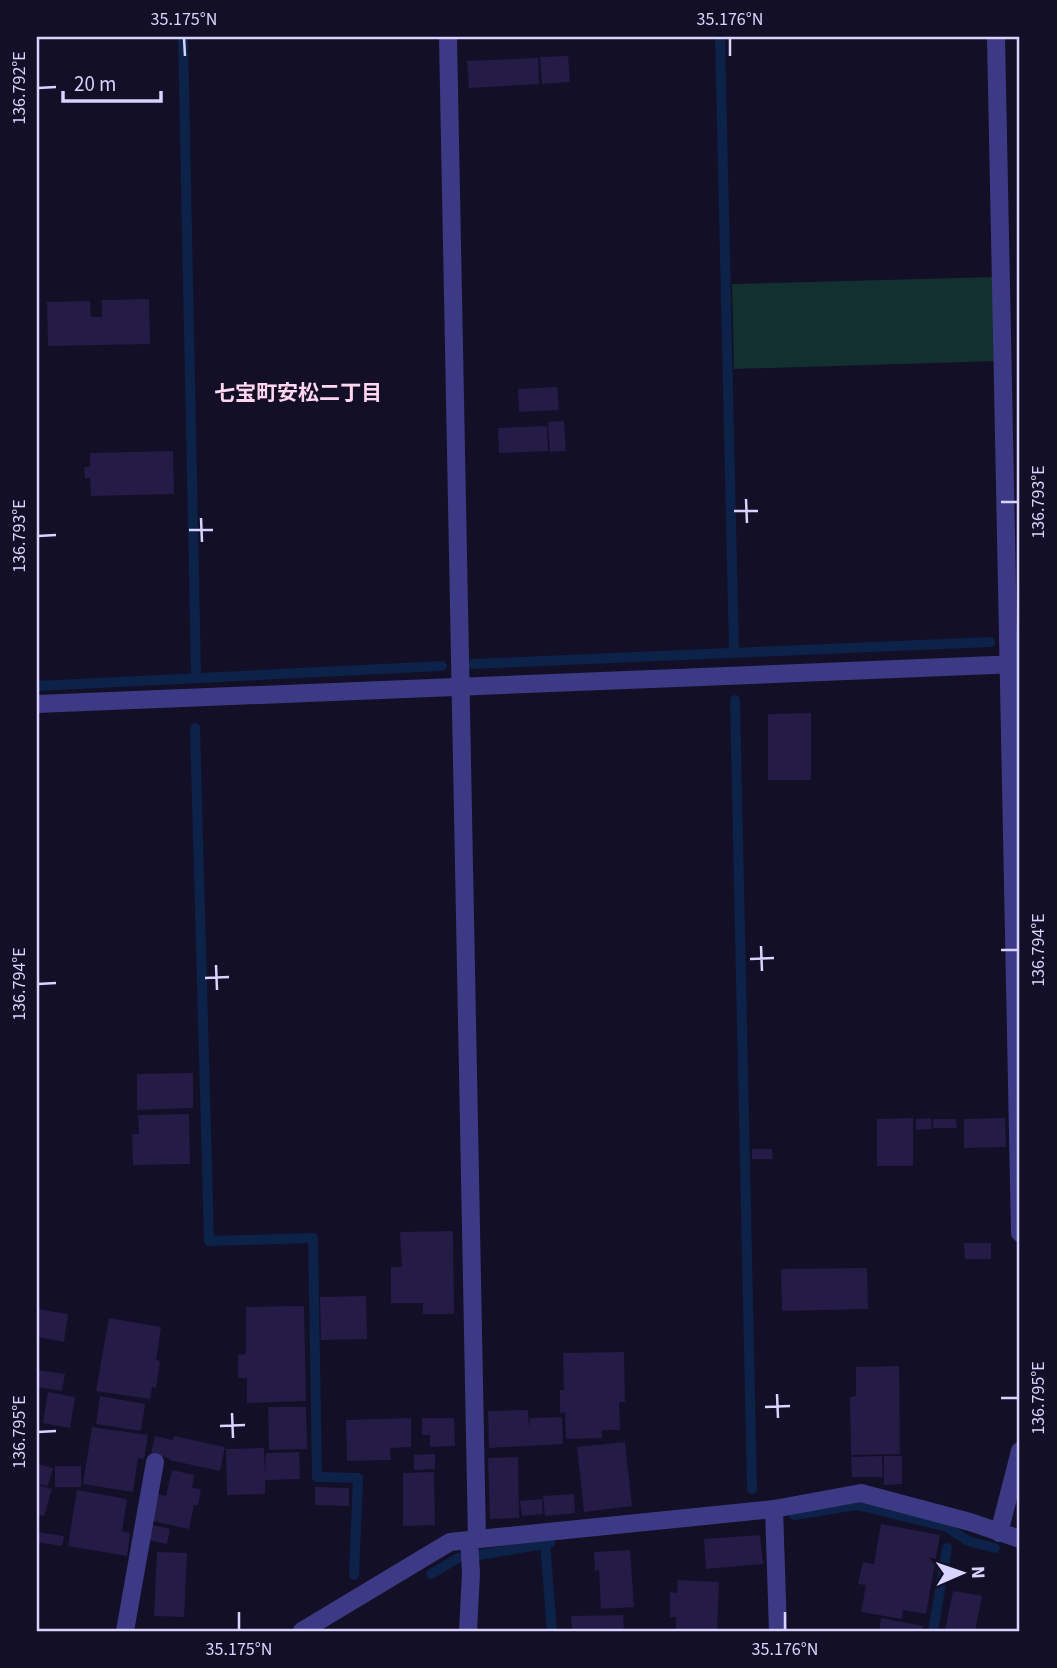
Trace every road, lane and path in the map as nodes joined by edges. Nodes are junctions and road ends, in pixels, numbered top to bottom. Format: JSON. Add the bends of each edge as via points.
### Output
{"nodes":[{"id":1,"x":448,"y":37,"type":"edge"},
{"id":2,"x":996,"y":37,"type":"edge"},
{"id":3,"x":1015,"y":664,"type":"edge"},
{"id":4,"x":460,"y":685,"type":"junction"},
{"id":5,"x":37,"y":704,"type":"edge"},
{"id":6,"x":1020,"y":1233,"type":"edge"},
{"id":7,"x":1020,"y":1451,"type":"edge"},
{"id":8,"x":155,"y":1462,"type":"dead end"},
{"id":9,"x":774,"y":1508,"type":"junction"},
{"id":10,"x":999,"y":1533,"type":"junction"},
{"id":11,"x":473,"y":1539,"type":"junction"},
{"id":12,"x":1020,"y":1539,"type":"edge"},
{"id":13,"x":125,"y":1631,"type":"edge"},
{"id":14,"x":302,"y":1631,"type":"edge"},
{"id":15,"x":468,"y":1631,"type":"edge"},
{"id":16,"x":778,"y":1631,"type":"edge"}],
"edges":[{"from":1,"to":4,"type":"street"},
{"from":2,"to":3,"type":"street"},
{"from":3,"to":4,"type":"street"},
{"from":3,"to":6,"type":"street"},
{"from":4,"to":5,"type":"street"},
{"from":4,"to":11,"type":"street"},
{"from":7,"to":10,"type":"street"},
{"from":8,"to":13,"type":"street"},
{"from":9,"to":10,"type":"street","via":[[861,1493]]},
{"from":9,"to":11,"type":"street"},
{"from":9,"to":16,"type":"street"},
{"from":10,"to":12,"type":"street"},
{"from":11,"to":14,"type":"street","via":[[450,1542]]},
{"from":11,"to":15,"type":"street"}]}
